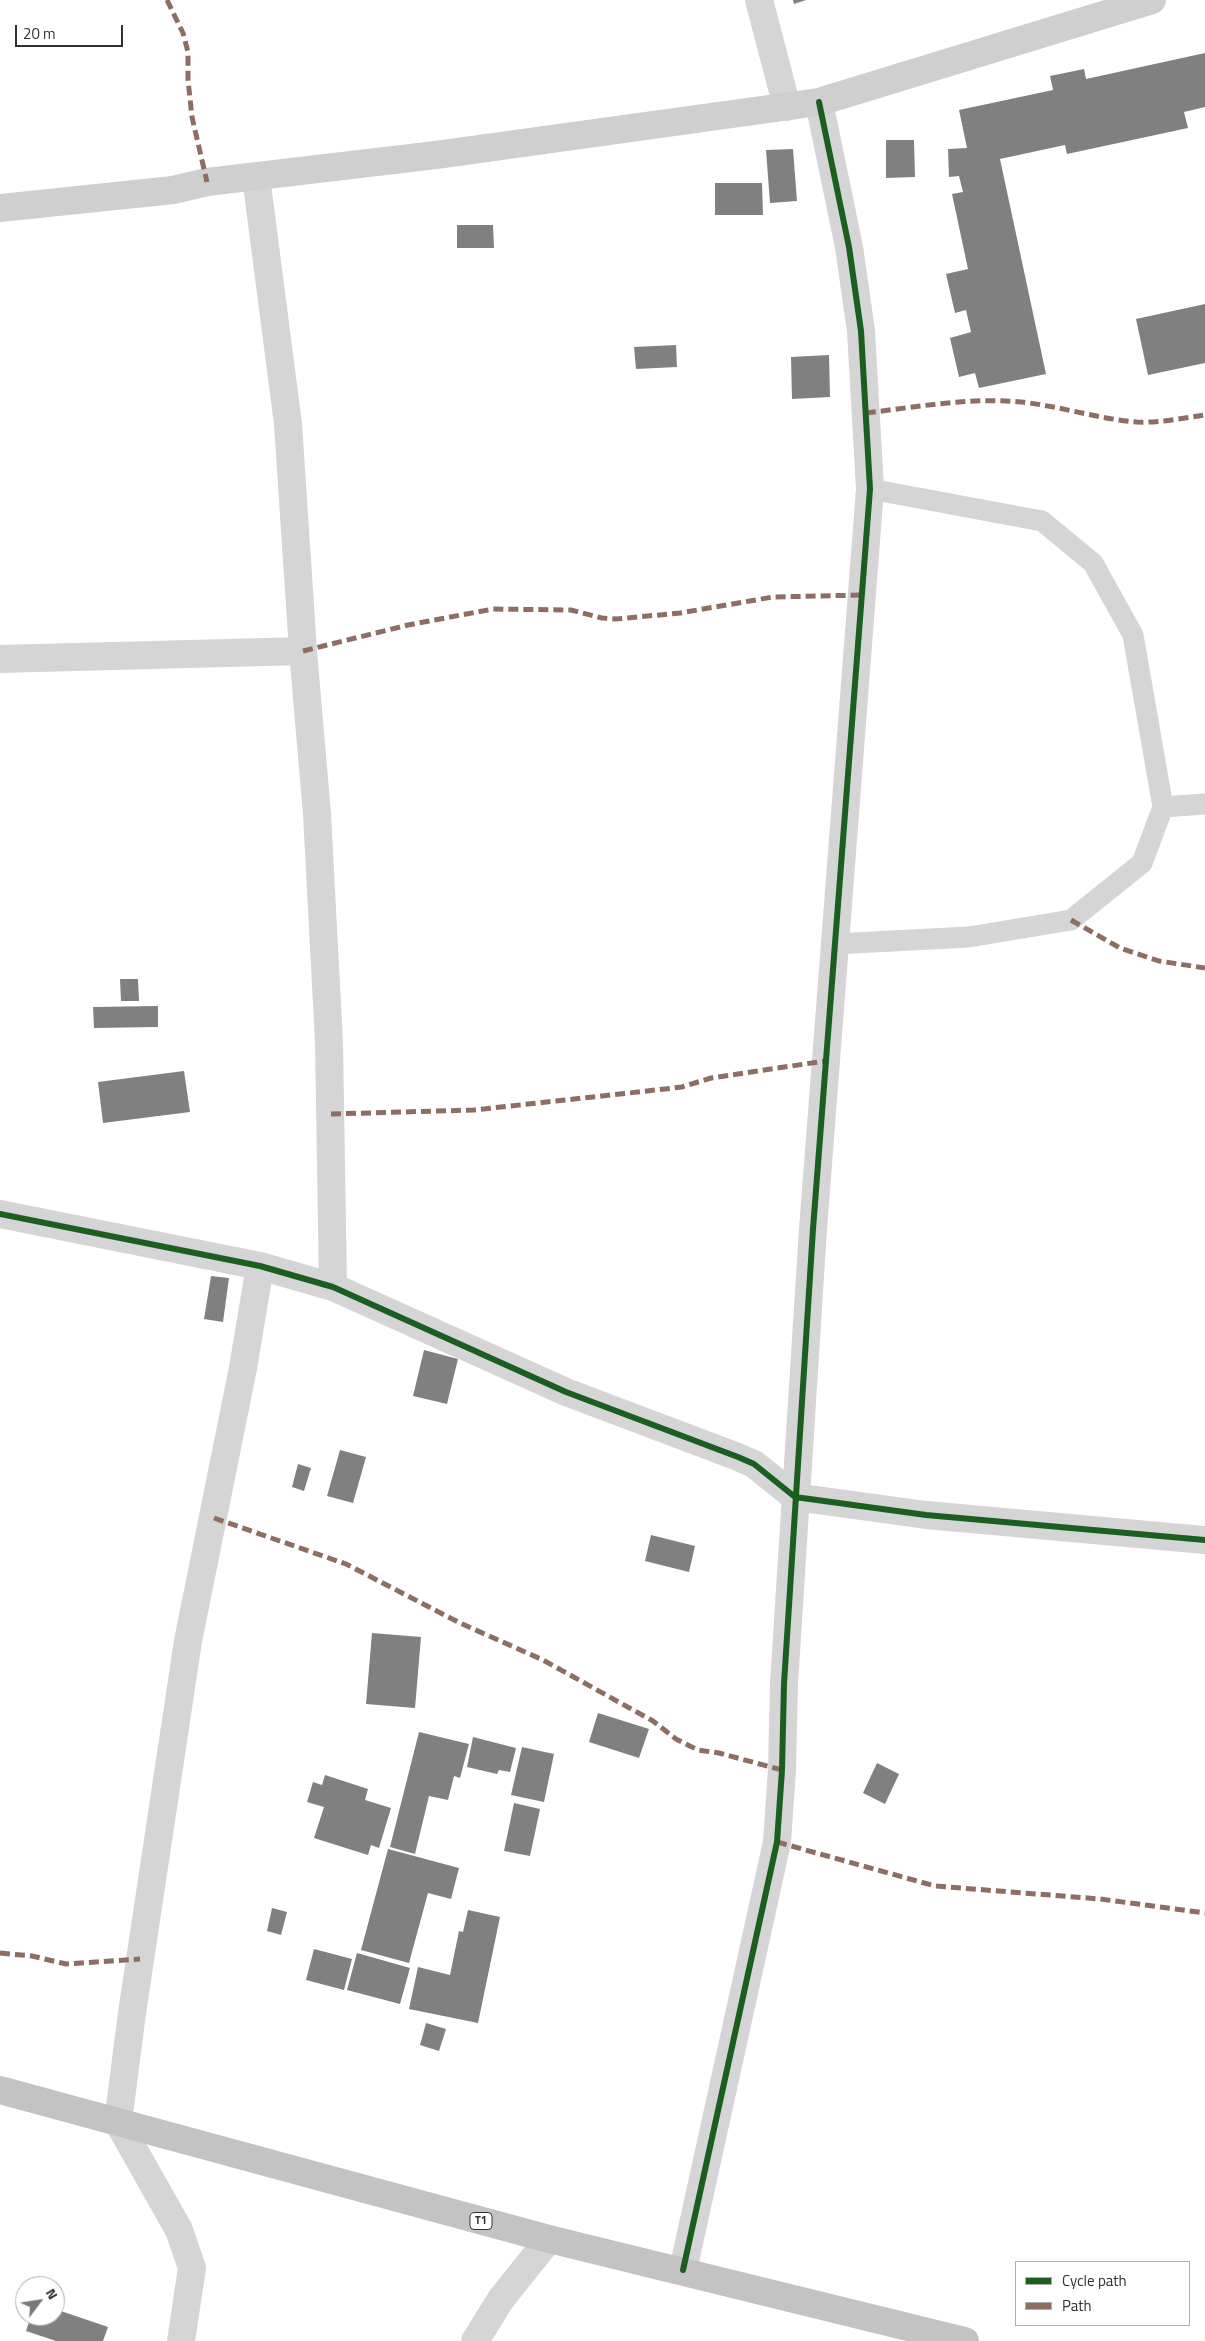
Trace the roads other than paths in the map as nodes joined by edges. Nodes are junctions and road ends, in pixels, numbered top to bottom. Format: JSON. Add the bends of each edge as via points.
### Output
{"nodes":[{"id":1,"x":759,"y":0,"type":"edge"},
{"id":2,"x":1152,"y":0,"type":"edge"},
{"id":3,"x":819,"y":102,"type":"junction"},
{"id":4,"x":787,"y":106,"type":"junction"},
{"id":5,"x":256,"y":177,"type":"junction"},
{"id":6,"x":0,"y":208,"type":"edge"},
{"id":7,"x":870,"y":489,"type":"junction"},
{"id":8,"x":303,"y":651,"type":"junction"},
{"id":9,"x":0,"y":659,"type":"edge"},
{"id":10,"x":1205,"y":804,"type":"edge"},
{"id":11,"x":1163,"y":807,"type":"junction"},
{"id":12,"x":834,"y":944,"type":"junction"},
{"id":13,"x":0,"y":1214,"type":"edge"},
{"id":14,"x":260,"y":1266,"type":"junction"},
{"id":15,"x":333,"y":1287,"type":"junction"},
{"id":16,"x":795,"y":1497,"type":"junction"},
{"id":17,"x":1205,"y":1540,"type":"edge"},
{"id":18,"x":0,"y":2090,"type":"edge"},
{"id":19,"x":118,"y":2122,"type":"junction"},
{"id":20,"x":549,"y":2239,"type":"junction"},
{"id":21,"x":684,"y":2270,"type":"junction"},
{"id":22,"x":181,"y":2341,"type":"edge"},
{"id":23,"x":475,"y":2341,"type":"edge"},
{"id":24,"x":965,"y":2341,"type":"edge"}],
"edges":[{"from":1,"to":4,"type":"street"},
{"from":2,"to":3,"type":"street"},
{"from":3,"to":4,"type":"street"},
{"from":3,"to":7,"type":"street","via":[[849,247],[861,331]]},
{"from":4,"to":5,"type":"street"},
{"from":5,"to":6,"type":"street","via":[[208,182],[174,190]]},
{"from":5,"to":8,"type":"street","via":[[288,424]]},
{"from":7,"to":11,"type":"lane","via":[[1042,521],[1093,563],[1133,635]]},
{"from":7,"to":12,"type":"street"},
{"from":8,"to":9,"type":"street"},
{"from":8,"to":15,"type":"street","via":[[317,814],[329,1042]]},
{"from":10,"to":11,"type":"lane"},
{"from":11,"to":12,"type":"lane","via":[[1142,864],[1071,920],[969,938]]},
{"from":12,"to":16,"type":"street"},
{"from":13,"to":14,"type":"street"},
{"from":14,"to":15,"type":"street"},
{"from":14,"to":19,"type":"street","via":[[225,1462],[188,1641]]},
{"from":15,"to":16,"type":"street","via":[[566,1392],[738,1456],[754,1464]]},
{"from":16,"to":17,"type":"street","via":[[926,1515]]},
{"from":16,"to":21,"type":"street","via":[[777,1842]]},
{"from":18,"to":19,"type":"highway","number":"T1"},
{"from":19,"to":20,"type":"highway","number":"T1"},
{"from":19,"to":22,"type":"street","via":[[179,2230],[192,2268]]},
{"from":20,"to":21,"type":"highway","number":"T1"},
{"from":20,"to":23,"type":"street","via":[[501,2299]]},
{"from":21,"to":24,"type":"highway","number":"T1"}]}
